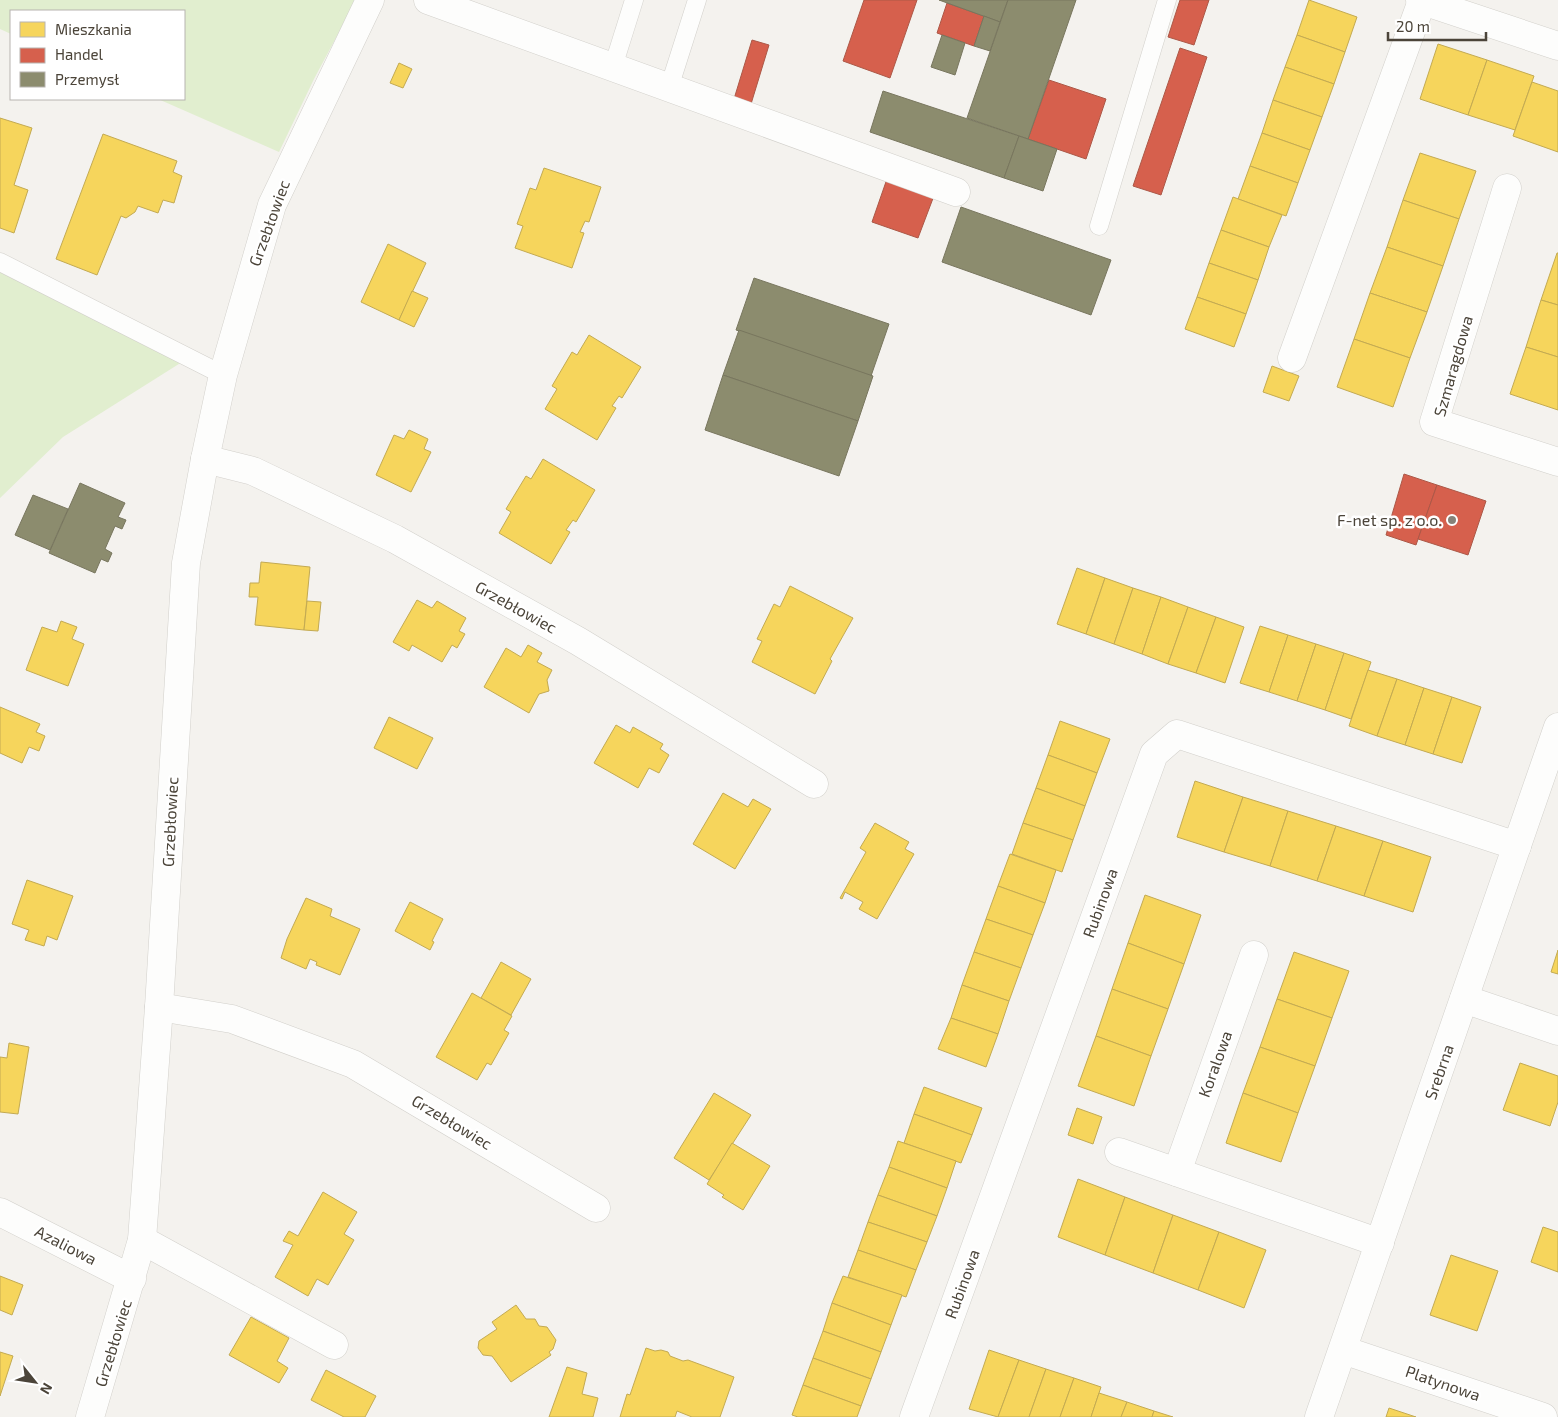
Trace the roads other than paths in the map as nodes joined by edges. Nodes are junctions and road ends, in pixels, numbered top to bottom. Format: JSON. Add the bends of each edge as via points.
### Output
{"nodes":[{"id":1,"x":370,"y":0,"type":"edge"},
{"id":2,"x":428,"y":0,"type":"edge"},
{"id":3,"x":634,"y":0,"type":"edge"},
{"id":4,"x":697,"y":0,"type":"edge"},
{"id":5,"x":1167,"y":0,"type":"edge"},
{"id":6,"x":1421,"y":0,"type":"edge"},
{"id":7,"x":1558,"y":46,"type":"edge"},
{"id":8,"x":613,"y":67,"type":"junction"},
{"id":9,"x":669,"y":88,"type":"junction"},
{"id":10,"x":1507,"y":188,"type":"dead end"},
{"id":11,"x":956,"y":192,"type":"dead end"},
{"id":12,"x":1100,"y":226,"type":"dead end"},
{"id":13,"x":0,"y":262,"type":"edge"},
{"id":14,"x":1292,"y":358,"type":"dead end"},
{"id":15,"x":224,"y":374,"type":"junction"},
{"id":16,"x":205,"y":459,"type":"junction"},
{"id":17,"x":1558,"y":462,"type":"edge"},
{"id":18,"x":1558,"y":727,"type":"edge"},
{"id":19,"x":814,"y":784,"type":"dead end"},
{"id":20,"x":1517,"y":846,"type":"junction"},
{"id":21,"x":1254,"y":955,"type":"dead end"},
{"id":22,"x":1464,"y":998,"type":"junction"},
{"id":23,"x":159,"y":1007,"type":"junction"},
{"id":24,"x":1558,"y":1031,"type":"edge"},
{"id":25,"x":1119,"y":1152,"type":"dead end"},
{"id":26,"x":1177,"y":1172,"type":"junction"},
{"id":27,"x":596,"y":1208,"type":"dead end"},
{"id":28,"x":0,"y":1212,"type":"edge"},
{"id":29,"x":142,"y":1240,"type":"junction"},
{"id":30,"x":1380,"y":1243,"type":"junction"},
{"id":31,"x":132,"y":1279,"type":"junction"},
{"id":32,"x":334,"y":1345,"type":"dead end"},
{"id":33,"x":1343,"y":1350,"type":"junction"},
{"id":34,"x":90,"y":1417,"type":"edge"},
{"id":35,"x":914,"y":1417,"type":"edge"},
{"id":36,"x":1319,"y":1417,"type":"edge"},
{"id":37,"x":1543,"y":1417,"type":"edge"}],
"edges":[{"from":1,"to":15,"type":"street","name":"Grzebłowiec","via":[[272,205]]},
{"from":2,"to":8,"type":"street"},
{"from":3,"to":8,"type":"lane"},
{"from":4,"to":9,"type":"lane"},
{"from":5,"to":12,"type":"lane"},
{"from":6,"to":7,"type":"street"},
{"from":6,"to":14,"type":"street"},
{"from":8,"to":9,"type":"street"},
{"from":9,"to":11,"type":"street"},
{"from":10,"to":17,"type":"street","name":"Szmaragdowa","via":[[1434,422]]},
{"from":13,"to":15,"type":"lane"},
{"from":15,"to":16,"type":"street","name":"Grzebłowiec"},
{"from":16,"to":19,"type":"street","name":"Grzebłowiec","via":[[253,471],[395,540],[578,641]]},
{"from":16,"to":23,"type":"street","name":"Grzebłowiec","via":[[186,563]]},
{"from":18,"to":20,"type":"street","name":"Srebrna"},
{"from":20,"to":22,"type":"street","name":"Srebrna"},
{"from":20,"to":35,"type":"street","name":"Rubinowa","via":[[1177,734],[1154,754]]},
{"from":21,"to":26,"type":"street","name":"Koralowa"},
{"from":22,"to":24,"type":"street"},
{"from":22,"to":30,"type":"street","name":"Srebrna"},
{"from":23,"to":27,"type":"street","name":"Grzebłowiec","via":[[232,1019],[353,1064]]},
{"from":23,"to":29,"type":"street","name":"Grzebłowiec"},
{"from":25,"to":26,"type":"street"},
{"from":26,"to":30,"type":"street"},
{"from":28,"to":31,"type":"street","name":"Azaliowa"},
{"from":29,"to":31,"type":"street","name":"Grzebłowiec"},
{"from":29,"to":32,"type":"street"},
{"from":30,"to":33,"type":"street","name":"Srebrna"},
{"from":31,"to":34,"type":"street","name":"Grzebłowiec"},
{"from":33,"to":36,"type":"street","name":"Srebrna"},
{"from":33,"to":37,"type":"street","name":"Platynowa"}]}
